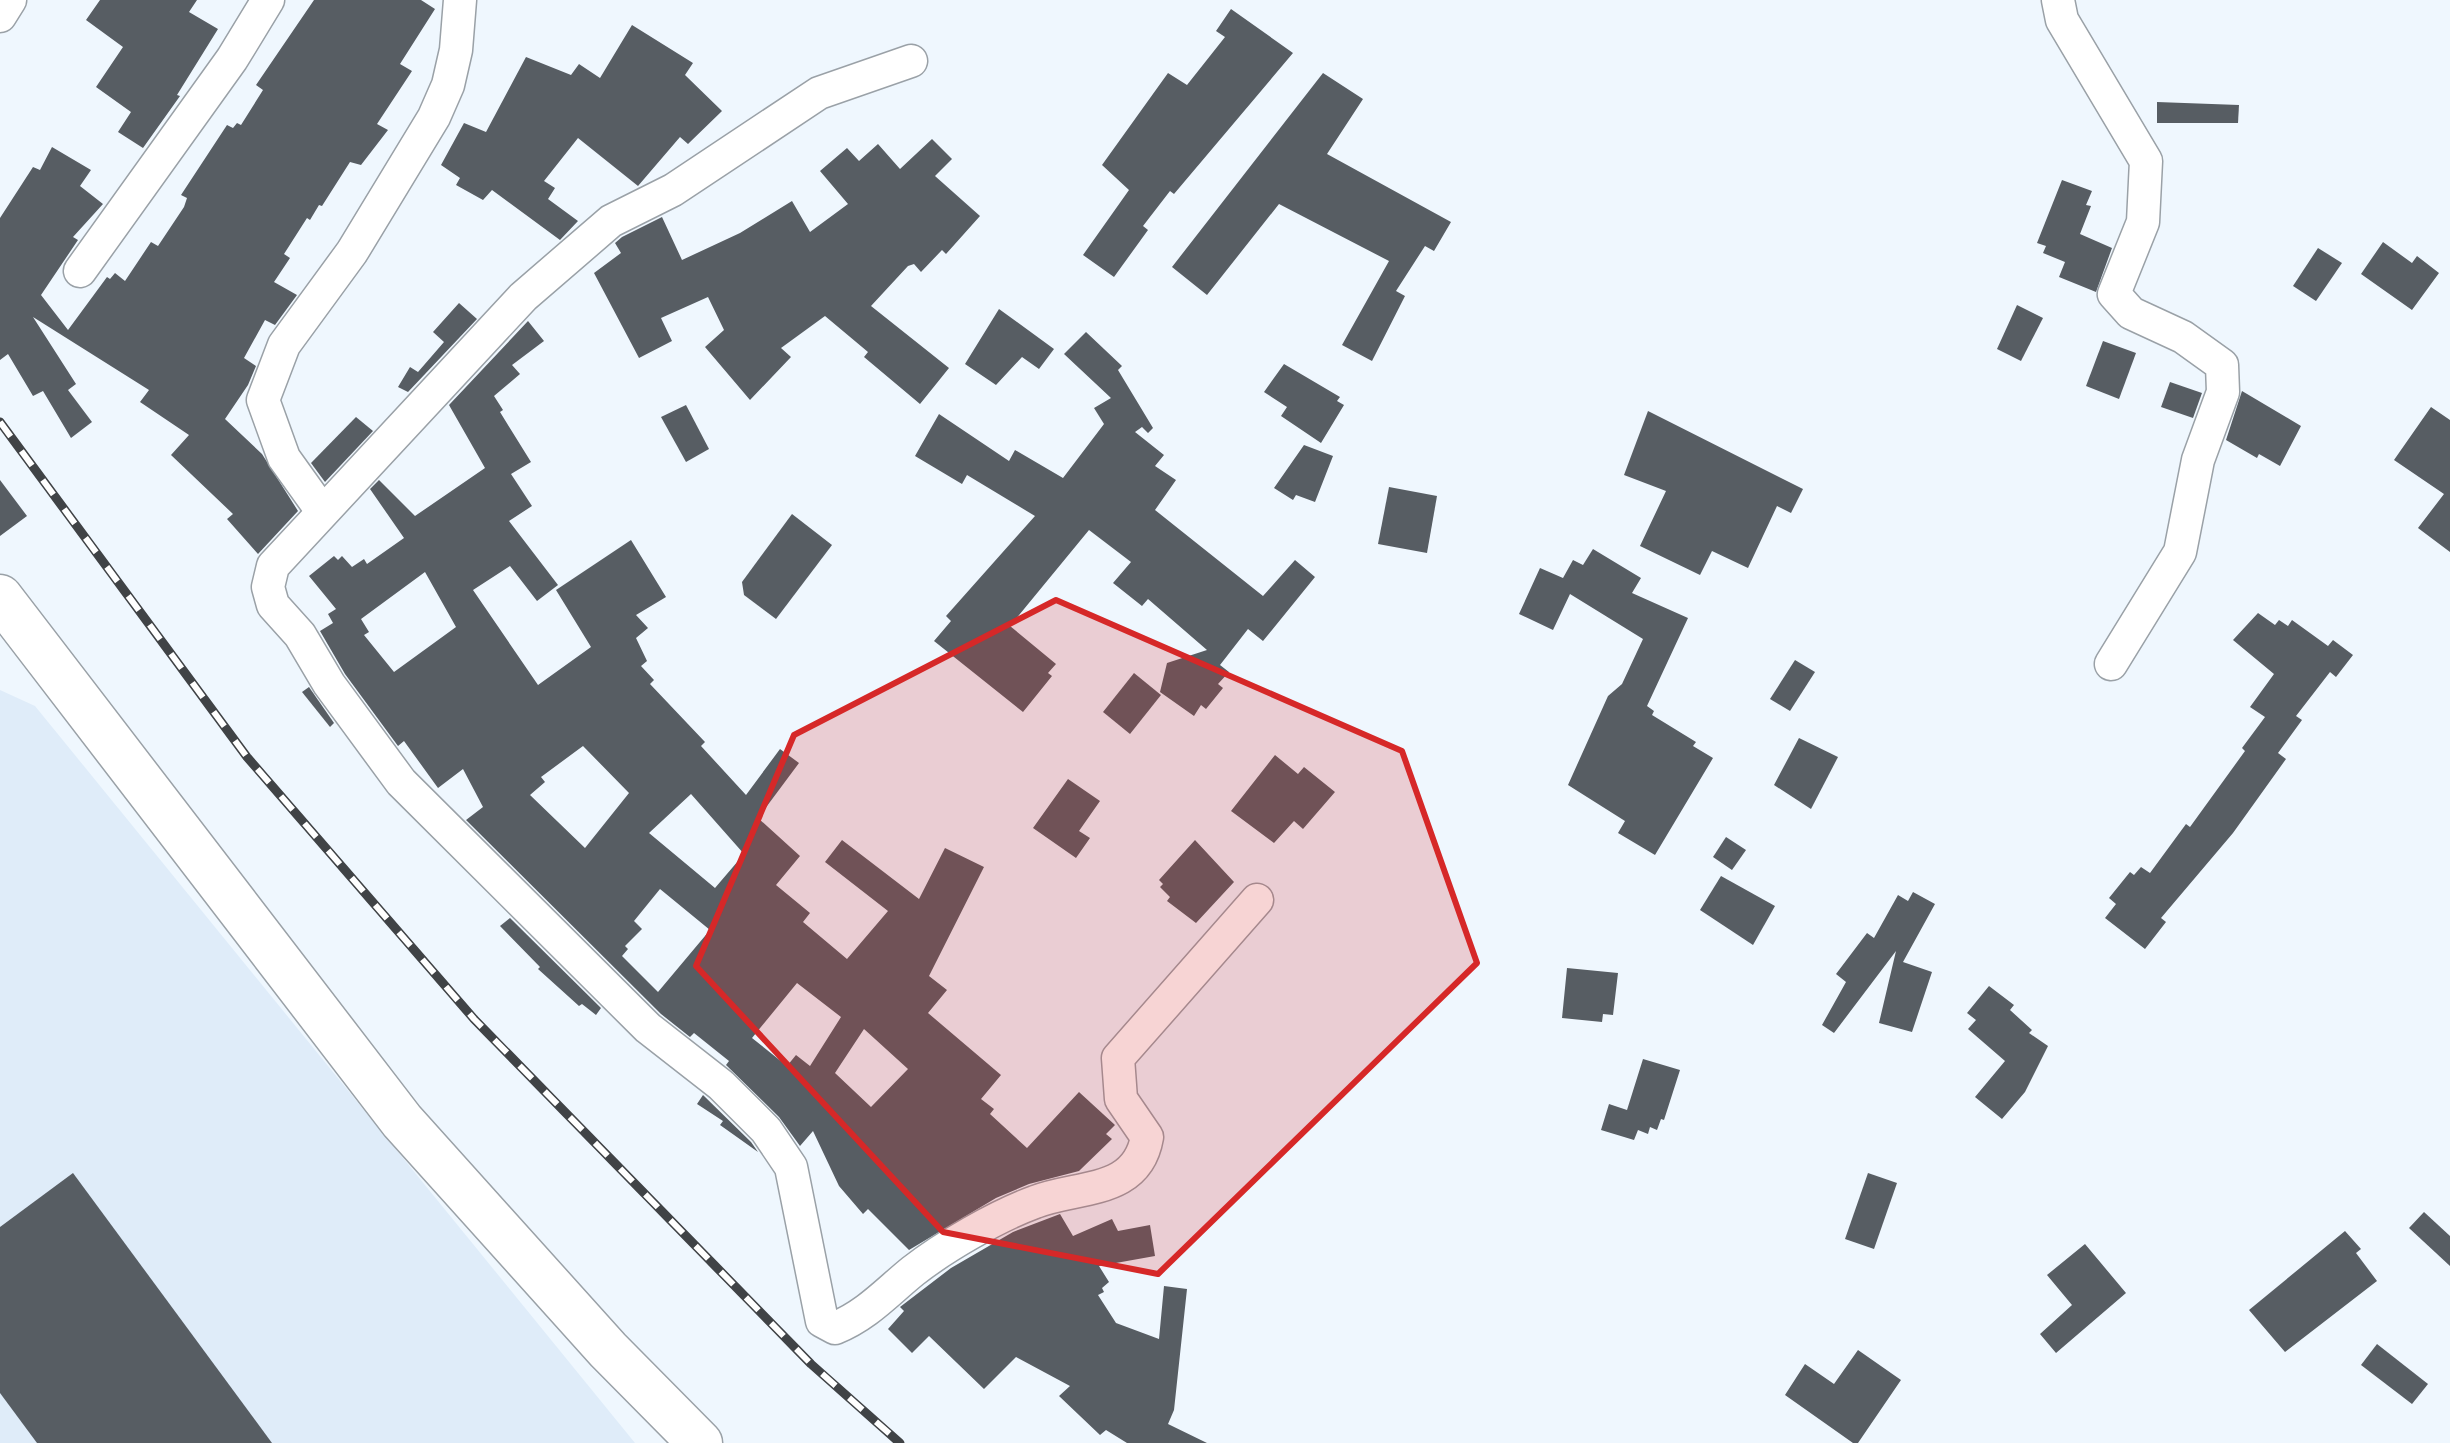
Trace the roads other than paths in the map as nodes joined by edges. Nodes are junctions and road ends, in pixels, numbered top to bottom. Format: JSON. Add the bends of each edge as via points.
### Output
{"nodes":[{"id":1,"x":10,"y":0,"type":"edge"},
{"id":2,"x":268,"y":0,"type":"edge"},
{"id":3,"x":460,"y":0,"type":"edge"},
{"id":4,"x":2058,"y":0,"type":"edge"},
{"id":5,"x":0,"y":16,"type":"edge"},
{"id":6,"x":911,"y":61,"type":"dead end"},
{"id":7,"x":80,"y":271,"type":"dead end"},
{"id":8,"x":322,"y":511,"type":"junction"},
{"id":9,"x":0,"y":597,"type":"edge"},
{"id":10,"x":2111,"y":664,"type":"dead end"},
{"id":11,"x":1257,"y":900,"type":"dead end"},
{"id":12,"x":700,"y":1443,"type":"edge"}],
"edges":[{"from":1,"to":5,"type":"street"},
{"from":2,"to":7,"type":"street","via":[[232,59]]},
{"from":3,"to":8,"type":"street","via":[[456,50],[434,117],[352,252],[284,345],[263,400],[284,458]]},
{"from":4,"to":10,"type":"street","via":[[2069,34],[2146,161],[2143,222],[2114,294],[2131,313],[2183,337],[2222,365],[2223,392],[2198,460],[2180,552]]},
{"from":6,"to":8,"type":"street","via":[[819,93],[673,190],[611,221],[523,297]]},
{"from":8,"to":11,"type":"street","via":[[273,566],[268,587],[273,605],[300,635],[401,782],[648,1028],[721,1085],[766,1130],[791,1167],[822,1321],[835,1328],[859,1318],[915,1269],[994,1222],[1036,1201],[1091,1189],[1127,1174],[1144,1155],[1147,1137],[1121,1099],[1118,1058]]},
{"from":9,"to":12,"type":"main road","via":[[402,1121],[608,1350]]}]}
